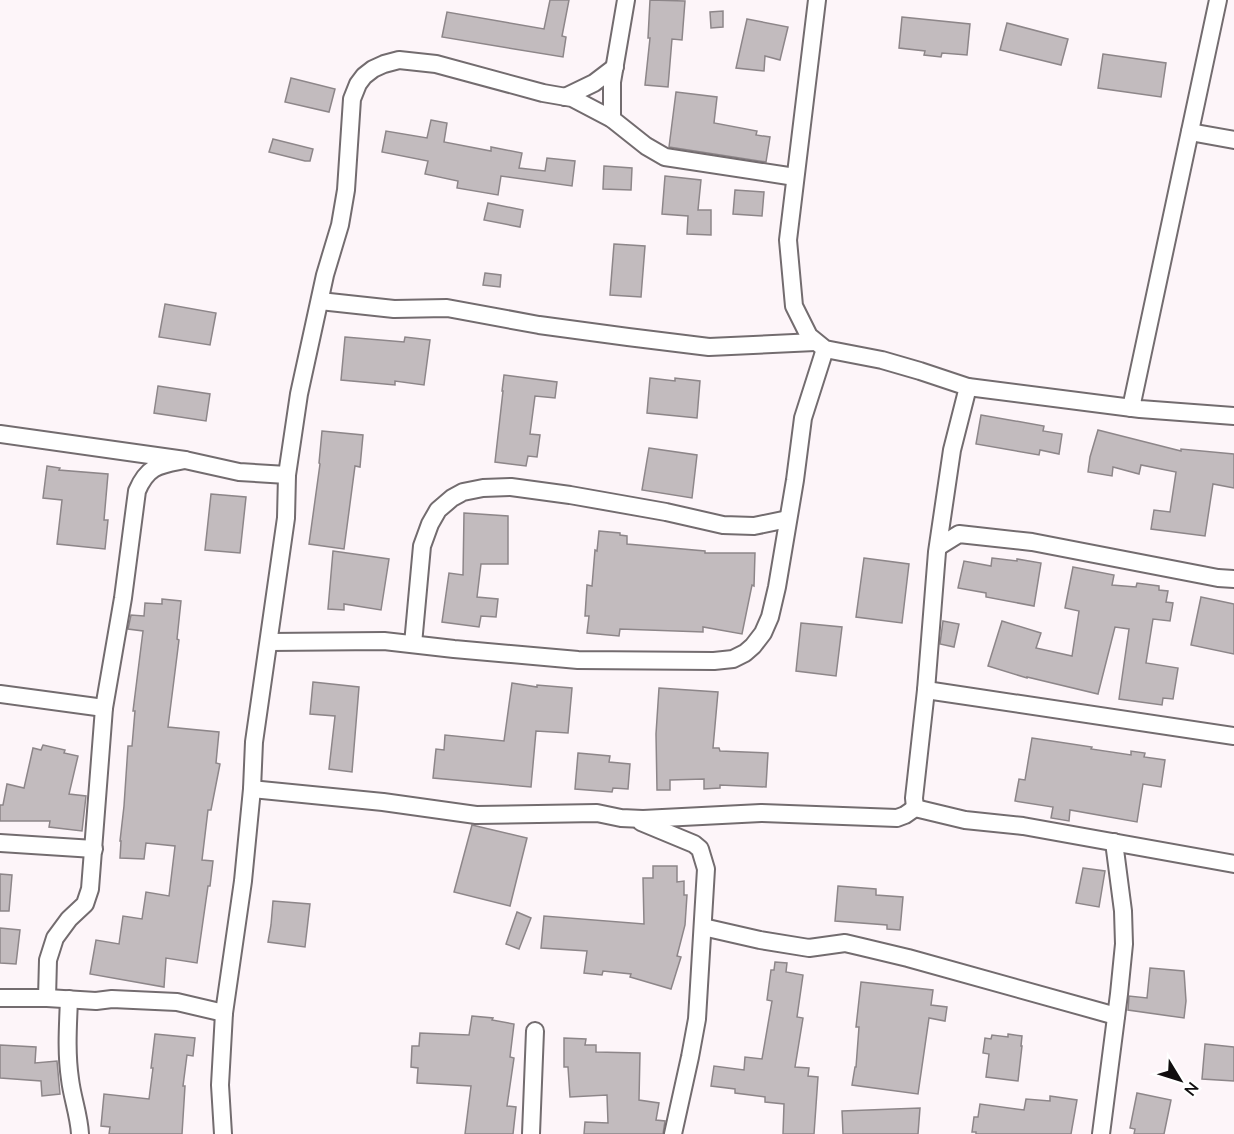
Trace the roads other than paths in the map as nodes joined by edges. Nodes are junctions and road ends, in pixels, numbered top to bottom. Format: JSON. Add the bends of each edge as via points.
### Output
{"nodes":[{"id":1,"x":626,"y":0,"type":"edge"},
{"id":2,"x":817,"y":0,"type":"edge"},
{"id":3,"x":1218,"y":0,"type":"edge"},
{"id":4,"x":615,"y":67,"type":"junction"},
{"id":5,"x":565,"y":97,"type":"junction"},
{"id":6,"x":612,"y":119,"type":"junction"},
{"id":7,"x":1190,"y":132,"type":"junction"},
{"id":8,"x":1234,"y":140,"type":"edge"},
{"id":9,"x":795,"y":177,"type":"junction"},
{"id":10,"x":320,"y":301,"type":"junction"},
{"id":11,"x":820,"y":345,"type":"junction"},
{"id":12,"x":968,"y":387,"type":"junction"},
{"id":13,"x":1131,"y":408,"type":"junction"},
{"id":14,"x":1234,"y":416,"type":"edge"},
{"id":15,"x":0,"y":434,"type":"edge"},
{"id":16,"x":185,"y":460,"type":"junction"},
{"id":17,"x":287,"y":475,"type":"junction"},
{"id":18,"x":942,"y":517,"type":"junction"},
{"id":19,"x":788,"y":519,"type":"junction"},
{"id":20,"x":959,"y":534,"type":"junction"},
{"id":21,"x":938,"y":547,"type":"junction"},
{"id":22,"x":1234,"y":579,"type":"edge"},
{"id":23,"x":268,"y":642,"type":"junction"},
{"id":24,"x":413,"y":644,"type":"junction"},
{"id":25,"x":926,"y":690,"type":"junction"},
{"id":26,"x":0,"y":694,"type":"edge"},
{"id":27,"x":105,"y":708,"type":"junction"},
{"id":28,"x":1234,"y":736,"type":"edge"},
{"id":29,"x":252,"y":789,"type":"junction"},
{"id":30,"x":915,"y":808,"type":"junction"},
{"id":31,"x":632,"y":818,"type":"junction"},
{"id":32,"x":1114,"y":842,"type":"junction"},
{"id":33,"x":0,"y":843,"type":"edge"},
{"id":34,"x":94,"y":849,"type":"junction"},
{"id":35,"x":1234,"y":864,"type":"edge"},
{"id":36,"x":704,"y":927,"type":"junction"},
{"id":37,"x":0,"y":998,"type":"edge"},
{"id":38,"x":46,"y":998,"type":"junction"},
{"id":39,"x":69,"y":999,"type":"junction"},
{"id":40,"x":224,"y":1013,"type":"junction"},
{"id":41,"x":1116,"y":1016,"type":"junction"},
{"id":42,"x":535,"y":1031,"type":"dead end"},
{"id":43,"x":80,"y":1134,"type":"edge"},
{"id":44,"x":223,"y":1134,"type":"edge"},
{"id":45,"x":531,"y":1134,"type":"edge"},
{"id":46,"x":673,"y":1134,"type":"edge"},
{"id":47,"x":1101,"y":1134,"type":"edge"}],
"edges":[{"from":1,"to":4,"type":"street"},
{"from":2,"to":9,"type":"street"},
{"from":3,"to":7,"type":"street"},
{"from":4,"to":5,"type":"street","via":[[594,84]]},
{"from":4,"to":6,"type":"street"},
{"from":5,"to":6,"type":"street"},
{"from":5,"to":10,"type":"street","via":[[417,61],[384,64],[364,76],[352,99],[346,190]]},
{"from":6,"to":9,"type":"street","via":[[665,157]]},
{"from":7,"to":8,"type":"street"},
{"from":7,"to":13,"type":"street"},
{"from":9,"to":11,"type":"street","via":[[788,240],[794,306],[809,336]]},
{"from":10,"to":11,"type":"street","via":[[394,309],[447,308],[539,325],[709,347]]},
{"from":10,"to":17,"type":"street","via":[[299,394]]},
{"from":11,"to":12,"type":"street"},
{"from":11,"to":19,"type":"street","via":[[803,418]]},
{"from":12,"to":13,"type":"street"},
{"from":12,"to":18,"type":"street","via":[[952,450]]},
{"from":13,"to":14,"type":"street"},
{"from":15,"to":16,"type":"street"},
{"from":16,"to":17,"type":"street","via":[[239,472]]},
{"from":16,"to":27,"type":"street","via":[[159,465],[142,479],[137,491]]},
{"from":17,"to":23,"type":"street","via":[[286,518]]},
{"from":18,"to":20,"type":"street"},
{"from":18,"to":21,"type":"street"},
{"from":19,"to":24,"type":"street","via":[[770,617],[753,646],[733,659],[578,660]]},
{"from":19,"to":24,"type":"street","via":[[754,526],[723,525],[511,487],[463,492],[438,510],[422,546]]},
{"from":20,"to":21,"type":"street"},
{"from":20,"to":22,"type":"street","via":[[1048,544]]},
{"from":21,"to":25,"type":"street"},
{"from":23,"to":24,"type":"street"},
{"from":23,"to":29,"type":"street","via":[[254,742]]},
{"from":25,"to":28,"type":"street"},
{"from":25,"to":30,"type":"street"},
{"from":26,"to":27,"type":"street"},
{"from":27,"to":34,"type":"street"},
{"from":29,"to":31,"type":"street","via":[[476,815],[597,813]]},
{"from":29,"to":40,"type":"street"},
{"from":30,"to":31,"type":"street","via":[[897,818],[761,813]]},
{"from":30,"to":32,"type":"street","via":[[966,820]]},
{"from":31,"to":36,"type":"street","via":[[700,849],[706,869]]},
{"from":32,"to":35,"type":"street"},
{"from":32,"to":41,"type":"street","via":[[1124,944]]},
{"from":33,"to":34,"type":"street"},
{"from":34,"to":38,"type":"street","via":[[85,904],[55,938],[48,960]]},
{"from":36,"to":41,"type":"street","via":[[809,948],[845,943]]},
{"from":36,"to":46,"type":"street","via":[[697,1019]]},
{"from":37,"to":38,"type":"street"},
{"from":38,"to":39,"type":"street"},
{"from":39,"to":40,"type":"street","via":[[177,1002]]},
{"from":39,"to":43,"type":"street","via":[[69,1073]]},
{"from":40,"to":44,"type":"street","via":[[220,1085]]},
{"from":41,"to":47,"type":"street"},
{"from":42,"to":45,"type":"street"}]}
